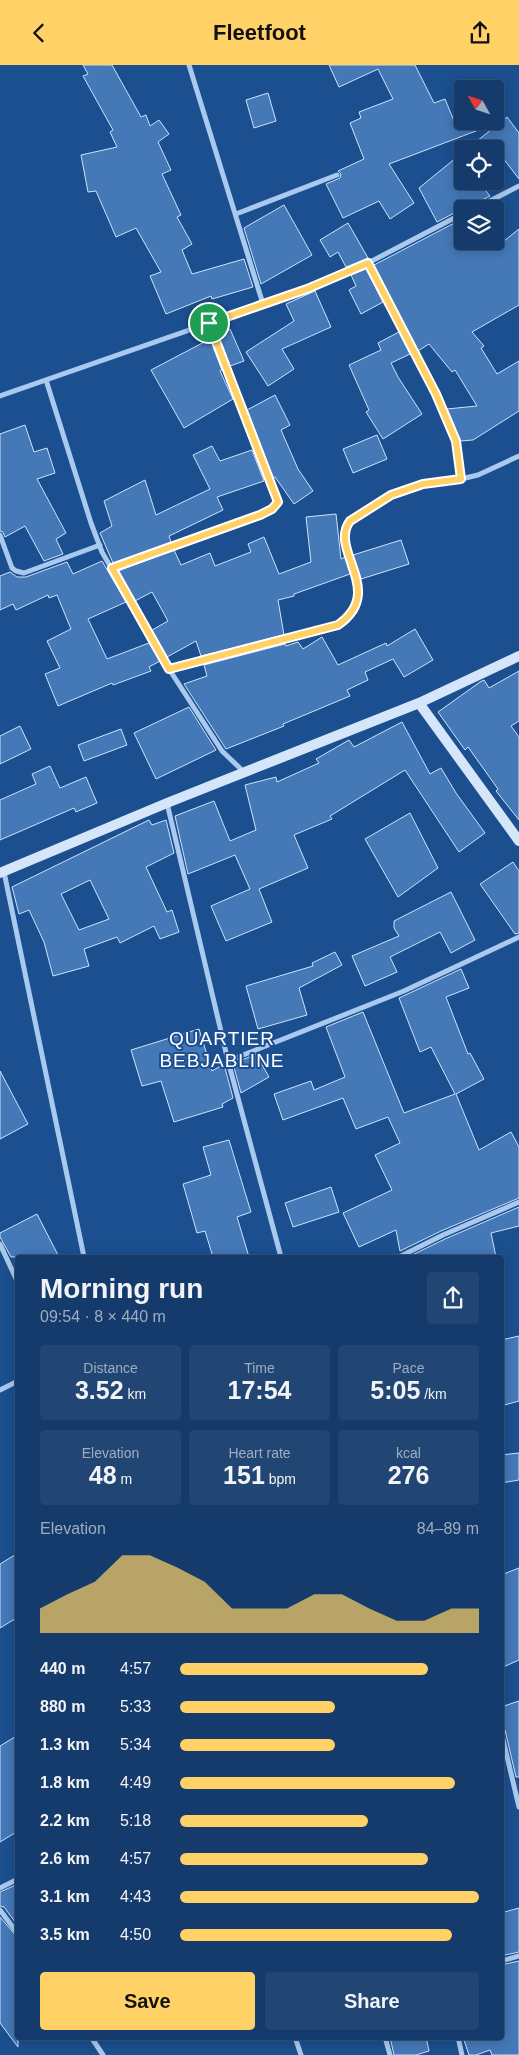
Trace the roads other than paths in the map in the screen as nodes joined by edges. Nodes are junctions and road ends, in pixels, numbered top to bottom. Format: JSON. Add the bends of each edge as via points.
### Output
{"nodes":[{"id":1,"x":189,"y":65,"type":"edge"},
{"id":2,"x":336,"y":175,"type":"dead end"},
{"id":3,"x":519,"y":186,"type":"edge"},
{"id":4,"x":492,"y":200,"type":"edge"},
{"id":5,"x":236,"y":214,"type":"junction"},
{"id":6,"x":454,"y":218,"type":"edge"},
{"id":7,"x":368,"y":263,"type":"junction"},
{"id":8,"x":263,"y":304,"type":"junction"},
{"id":9,"x":209,"y":323,"type":"junction"},
{"id":10,"x":46,"y":380,"type":"junction"},
{"id":11,"x":0,"y":396,"type":"edge"},
{"id":12,"x":519,"y":456,"type":"edge"},
{"id":13,"x":461,"y":479,"type":"junction"},
{"id":14,"x":0,"y":535,"type":"edge"},
{"id":15,"x":100,"y":545,"type":"junction"},
{"id":16,"x":112,"y":568,"type":"junction"},
{"id":17,"x":519,"y":656,"type":"edge"},
{"id":18,"x":169,"y":669,"type":"junction"},
{"id":19,"x":419,"y":703,"type":"junction"},
{"id":20,"x":244,"y":773,"type":"junction"},
{"id":21,"x":166,"y":803,"type":"junction"},
{"id":22,"x":519,"y":841,"type":"edge"},
{"id":23,"x":2,"y":872,"type":"edge"},
{"id":24,"x":519,"y":937,"type":"edge"},
{"id":25,"x":228,"y":1061,"type":"junction"},
{"id":26,"x":519,"y":1202,"type":"edge"},
{"id":27,"x":0,"y":1244,"type":"edge"},
{"id":28,"x":84,"y":1255,"type":"edge"},
{"id":29,"x":280,"y":1255,"type":"edge"},
{"id":30,"x":403,"y":1255,"type":"edge"},
{"id":31,"x":15,"y":1276,"type":"edge"},
{"id":32,"x":15,"y":1382,"type":"edge"},
{"id":33,"x":0,"y":1390,"type":"edge"},
{"id":34,"x":504,"y":1744,"type":"edge"},
{"id":35,"x":519,"y":1807,"type":"edge"},
{"id":36,"x":15,"y":1880,"type":"edge"},
{"id":37,"x":0,"y":1888,"type":"edge"},
{"id":38,"x":0,"y":1910,"type":"edge"},
{"id":39,"x":15,"y":1930,"type":"edge"},
{"id":40,"x":519,"y":1957,"type":"edge"},
{"id":41,"x":504,"y":1960,"type":"edge"},
{"id":42,"x":93,"y":2040,"type":"edge"},
{"id":43,"x":296,"y":2040,"type":"edge"},
{"id":44,"x":386,"y":2040,"type":"edge"},
{"id":45,"x":459,"y":2040,"type":"edge"},
{"id":46,"x":103,"y":2055,"type":"edge"},
{"id":47,"x":301,"y":2055,"type":"edge"},
{"id":48,"x":390,"y":2055,"type":"edge"},
{"id":49,"x":462,"y":2055,"type":"edge"}],
"edges":[{"from":1,"to":5,"type":"street"},
{"from":2,"to":5,"type":"street"},
{"from":3,"to":4,"type":"street"},
{"from":5,"to":8,"type":"street"},
{"from":6,"to":7,"type":"street"},
{"from":7,"to":8,"type":"street"},
{"from":7,"to":13,"type":"street","via":[[436,394],[456,441]]},
{"from":8,"to":9,"type":"street"},
{"from":9,"to":10,"type":"street"},
{"from":9,"to":16,"type":"street","via":[[278,502],[260,515]]},
{"from":10,"to":11,"type":"street"},
{"from":10,"to":15,"type":"street"},
{"from":12,"to":13,"type":"street","via":[[478,475]]},
{"from":13,"to":18,"type":"street","via":[[423,484],[391,495],[350,521],[345,533],[358,583],[356,609],[338,625]]},
{"from":14,"to":15,"type":"street","via":[[12,568],[24,573]]},
{"from":15,"to":16,"type":"street"},
{"from":16,"to":18,"type":"street"},
{"from":17,"to":19,"type":"main road"},
{"from":18,"to":20,"type":"street","via":[[222,751]]},
{"from":19,"to":20,"type":"main road"},
{"from":19,"to":22,"type":"main road"},
{"from":20,"to":21,"type":"main road"},
{"from":21,"to":23,"type":"main road"},
{"from":21,"to":25,"type":"street"},
{"from":23,"to":28,"type":"street"},
{"from":24,"to":25,"type":"street","via":[[404,991]]},
{"from":25,"to":29,"type":"street"},
{"from":26,"to":30,"type":"street"},
{"from":27,"to":31,"type":"street"},
{"from":32,"to":33,"type":"street"},
{"from":34,"to":35,"type":"street"},
{"from":36,"to":37,"type":"street"},
{"from":38,"to":39,"type":"street"},
{"from":40,"to":41,"type":"street"},
{"from":42,"to":46,"type":"street"},
{"from":43,"to":47,"type":"street"},
{"from":44,"to":48,"type":"street"},
{"from":45,"to":49,"type":"street"}]}
